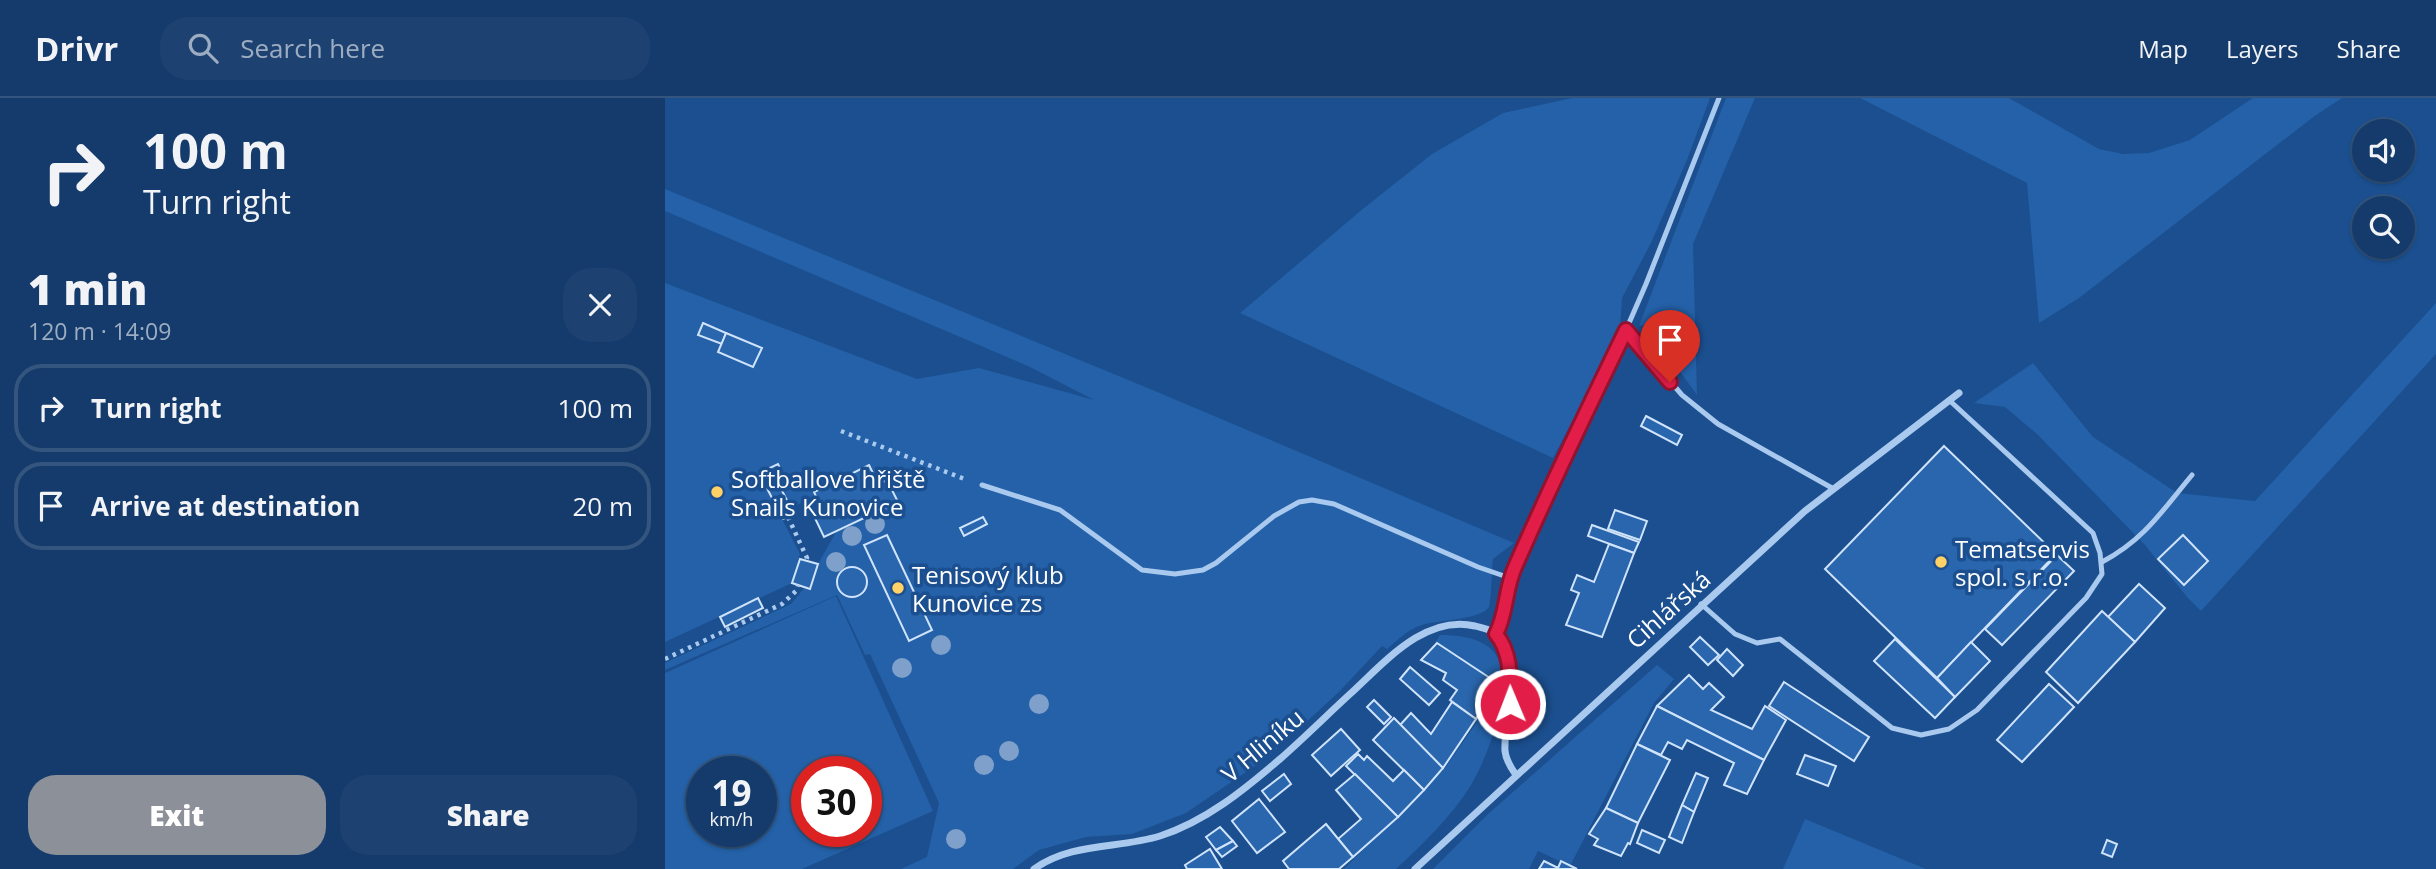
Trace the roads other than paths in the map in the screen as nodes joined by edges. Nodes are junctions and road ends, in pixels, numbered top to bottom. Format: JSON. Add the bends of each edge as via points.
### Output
{"nodes":[{"id":1,"x":1719,"y":98,"type":"edge"},
{"id":2,"x":1626,"y":330,"type":"junction"},
{"id":3,"x":1959,"y":393,"type":"dead end"},
{"id":4,"x":1949,"y":400,"type":"junction"},
{"id":5,"x":2192,"y":475,"type":"dead end"},
{"id":6,"x":982,"y":485,"type":"road end"},
{"id":7,"x":1832,"y":488,"type":"junction"},
{"id":8,"x":2102,"y":562,"type":"junction"},
{"id":9,"x":1510,"y":578,"type":"junction"},
{"id":10,"x":1702,"y":604,"type":"junction"},
{"id":11,"x":1496,"y":634,"type":"junction"},
{"id":12,"x":1516,"y":775,"type":"junction"},
{"id":13,"x":1034,"y":869,"type":"edge"},
{"id":14,"x":1415,"y":869,"type":"edge"}],
"edges":[{"from":1,"to":2,"type":"lane"},
{"from":2,"to":7,"type":"lane","via":[[1682,395],[1718,424]]},
{"from":2,"to":9,"type":"lane"},
{"from":3,"to":4,"type":"street","name":"Cihlářská"},
{"from":4,"to":7,"type":"street","name":"Cihlářská"},
{"from":4,"to":8,"type":"lane","via":[[2093,533]]},
{"from":5,"to":8,"type":"lane","via":[[2147,529],[2125,550]]},
{"from":6,"to":9,"type":"lane","via":[[1061,510],[1142,569],[1175,574],[1203,570],[1274,516],[1313,500],[1334,504]]},
{"from":7,"to":10,"type":"street","name":"Cihlářská"},
{"from":8,"to":10,"type":"lane","via":[[2102,574],[2086,598],[1977,710],[1949,729],[1921,735],[1892,728],[1780,639],[1757,643],[1735,634]]},
{"from":9,"to":11,"type":"lane"},
{"from":10,"to":12,"type":"street","name":"Cihlářská"},
{"from":11,"to":12,"type":"street","via":[[1508,656],[1505,752]]},
{"from":11,"to":13,"type":"street","name":"V Hliníku","via":[[1457,624],[1423,635],[1397,651],[1279,760],[1207,816],[1161,835],[1066,852]]},
{"from":12,"to":14,"type":"street","name":"Cihlářská"}]}
